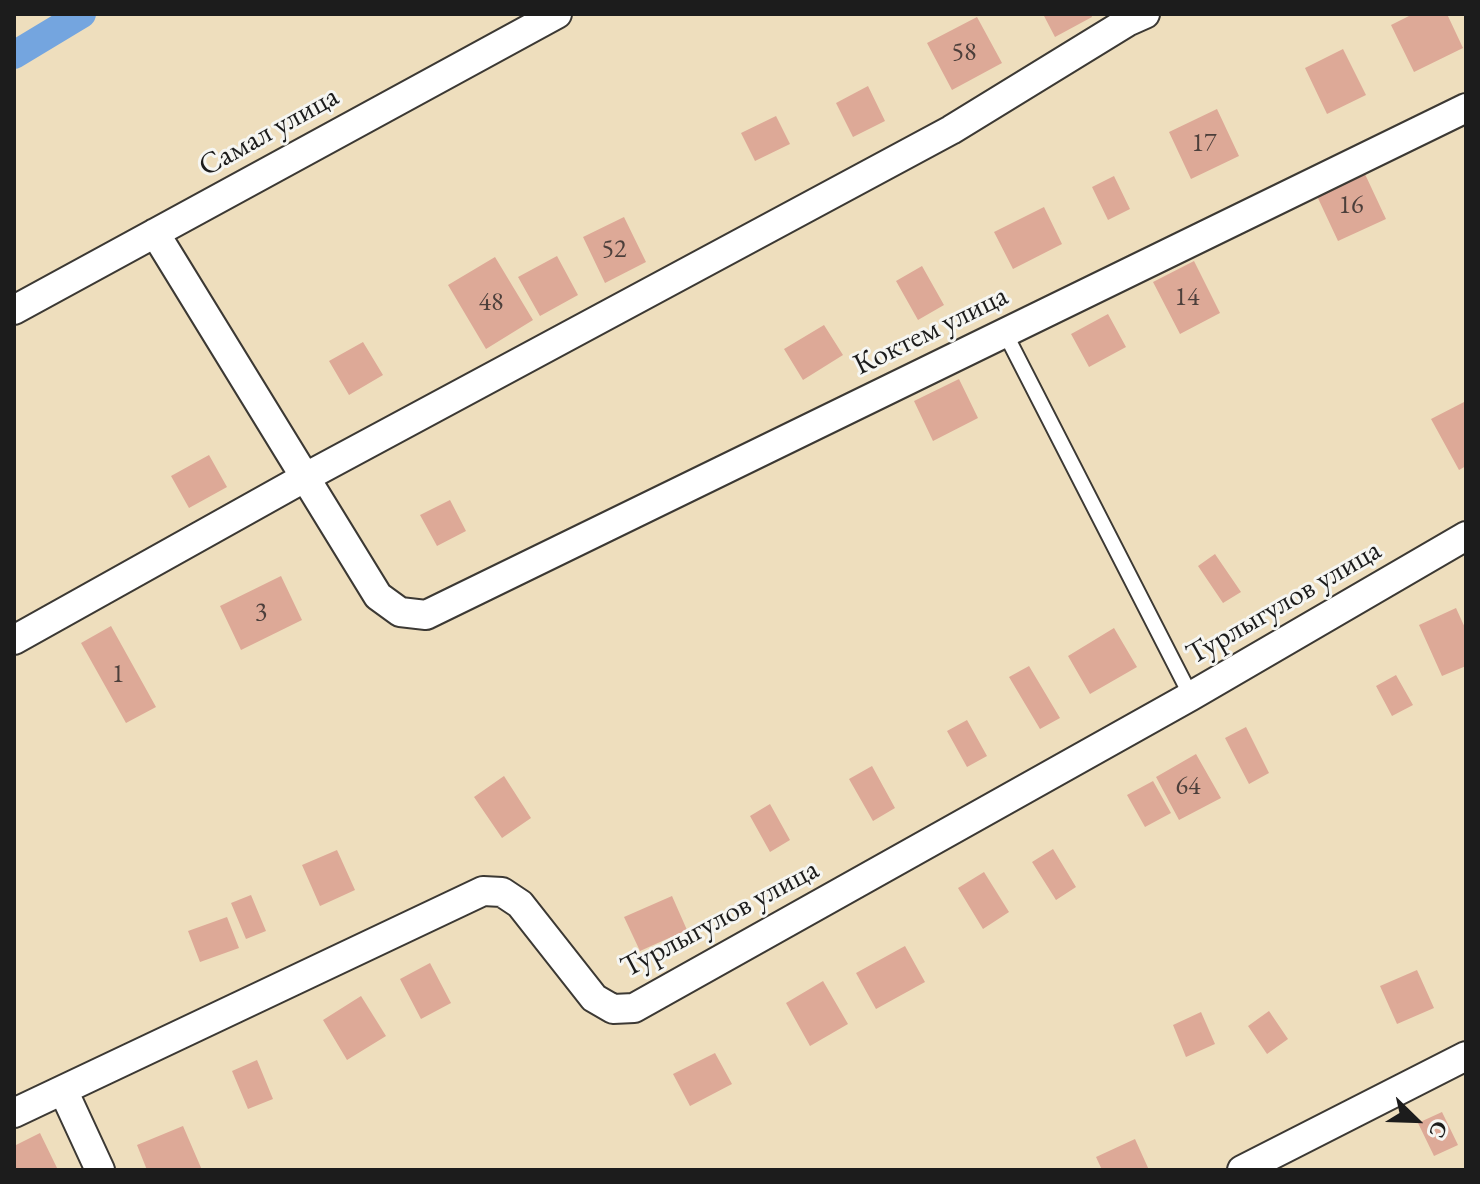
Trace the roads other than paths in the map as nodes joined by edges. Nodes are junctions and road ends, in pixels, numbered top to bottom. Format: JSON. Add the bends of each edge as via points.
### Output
{"nodes":[{"id":1,"x":557,"y":14,"type":"edge"},
{"id":2,"x":1145,"y":14,"type":"edge"},
{"id":3,"x":1466,"y":108,"type":"edge"},
{"id":4,"x":155,"y":233,"type":"junction"},
{"id":5,"x":14,"y":310,"type":"edge"},
{"id":6,"x":1005,"y":333,"type":"junction"},
{"id":7,"x":304,"y":478,"type":"junction"},
{"id":8,"x":1466,"y":536,"type":"edge"},
{"id":9,"x":14,"y":640,"type":"edge"},
{"id":10,"x":1191,"y":696,"type":"junction"},
{"id":11,"x":1466,"y":1056,"type":"edge"},
{"id":12,"x":63,"y":1090,"type":"junction"},
{"id":13,"x":14,"y":1113,"type":"edge"},
{"id":14,"x":100,"y":1170,"type":"edge"},
{"id":15,"x":1242,"y":1170,"type":"edge"}],
"edges":[{"from":1,"to":4,"type":"street","name":"Самал улица"},
{"from":2,"to":7,"type":"street","via":[[951,130]]},
{"from":3,"to":6,"type":"street","name":"Коктем улица"},
{"from":4,"to":5,"type":"street","name":"Самал улица"},
{"from":4,"to":7,"type":"street"},
{"from":6,"to":7,"type":"street","name":"Коктем улица","via":[[426,615],[400,612],[378,596]]},
{"from":6,"to":10,"type":"lane"},
{"from":7,"to":9,"type":"street"},
{"from":8,"to":10,"type":"street","name":"Турлыгулов улица"},
{"from":10,"to":12,"type":"street","name":"Турлыгулов улица","via":[[634,1008],[613,1009],[594,998],[520,904],[502,892],[483,891]]},
{"from":11,"to":15,"type":"street"},
{"from":12,"to":13,"type":"street","name":"Турлыгулов улица"},
{"from":12,"to":14,"type":"street"}]}
